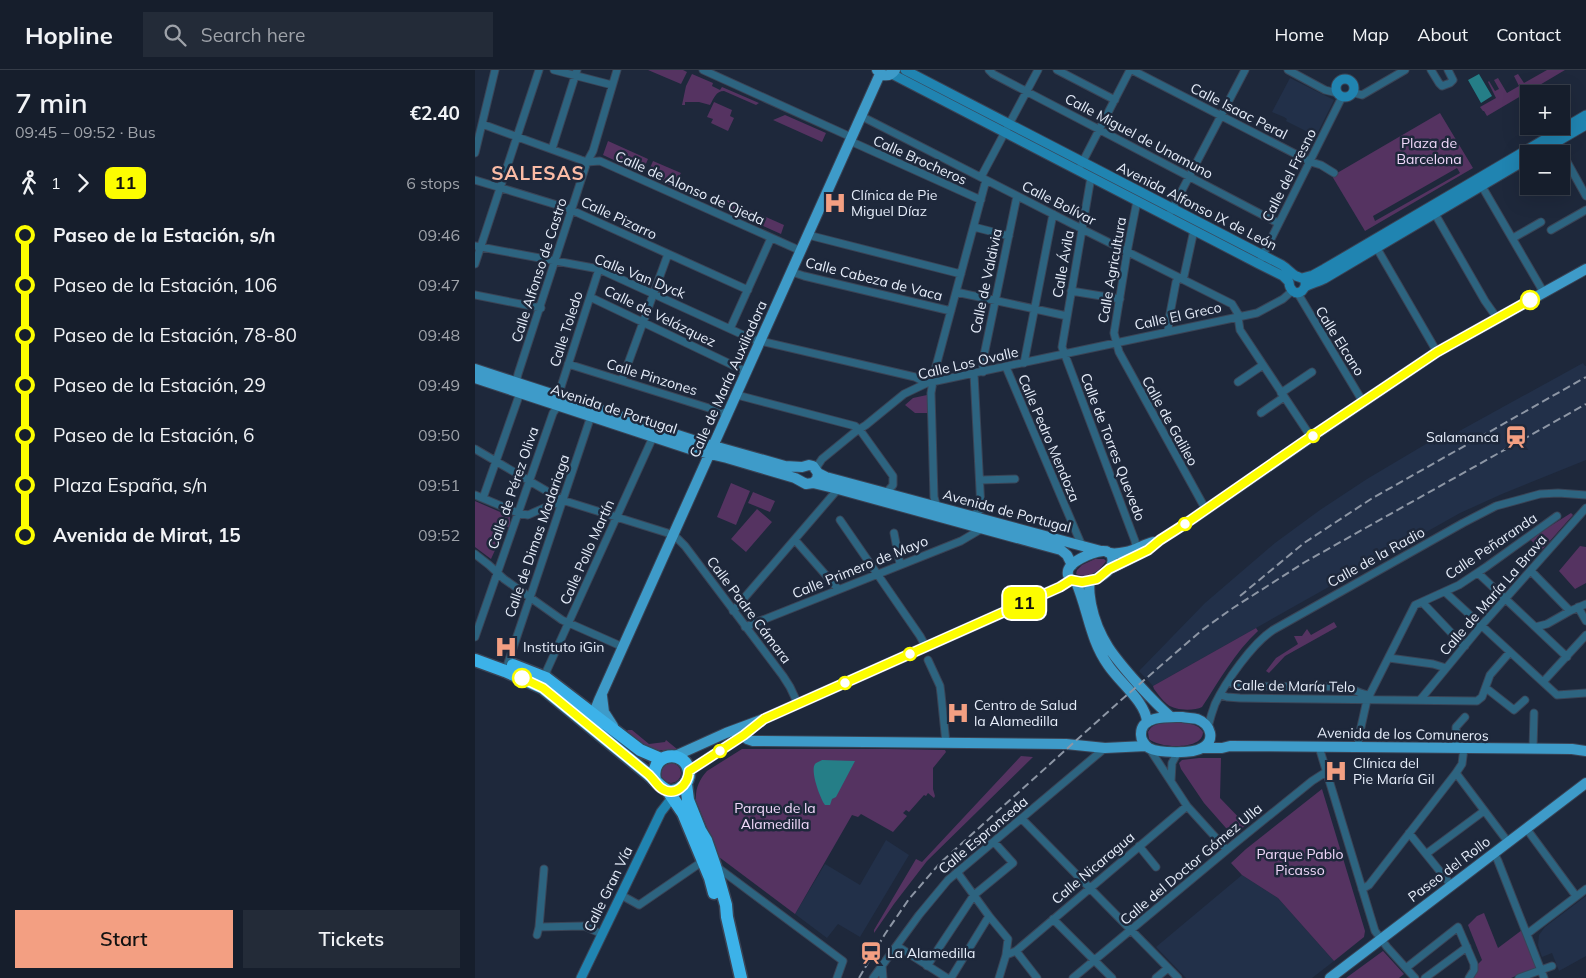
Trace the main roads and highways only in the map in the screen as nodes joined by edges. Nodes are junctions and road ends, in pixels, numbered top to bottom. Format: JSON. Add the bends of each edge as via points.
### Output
{"nodes":[{"id":1,"x":905,"y":70,"type":"edge"},
{"id":2,"x":878,"y":72,"type":"edge"},
{"id":3,"x":893,"y":72,"type":"edge"},
{"id":4,"x":1343,"y":74,"type":"edge"},
{"id":5,"x":1586,"y":115,"type":"edge"},
{"id":6,"x":1586,"y":125,"type":"edge"},
{"id":7,"x":1007,"y":128,"type":"junction"},
{"id":8,"x":1551,"y":145,"type":"edge"},
{"id":9,"x":1520,"y":163,"type":"edge"},
{"id":10,"x":1080,"y":166,"type":"junction"},
{"id":11,"x":1170,"y":213,"type":"junction"},
{"id":12,"x":1376,"y":244,"type":"junction"},
{"id":13,"x":1261,"y":259,"type":"junction"},
{"id":14,"x":1586,"y":269,"type":"edge"},
{"id":15,"x":1297,"y":284,"type":"joint"},
{"id":16,"x":475,"y":369,"type":"edge"},
{"id":17,"x":475,"y":378,"type":"edge"},
{"id":18,"x":558,"y":401,"type":"junction"},
{"id":19,"x":712,"y":450,"type":"junction"},
{"id":20,"x":802,"y":467,"type":"junction"},
{"id":21,"x":816,"y":475,"type":"junction"},
{"id":22,"x":802,"y":481,"type":"junction"},
{"id":23,"x":1160,"y":540,"type":"junction"},
{"id":24,"x":1106,"y":553,"type":"junction"},
{"id":25,"x":1072,"y":565,"type":"junction"},
{"id":26,"x":1109,"y":569,"type":"junction"},
{"id":27,"x":1073,"y":581,"type":"junction"},
{"id":28,"x":1090,"y":581,"type":"junction"},
{"id":29,"x":475,"y":652,"type":"edge"},
{"id":30,"x":475,"y":660,"type":"edge"},
{"id":31,"x":600,"y":698,"type":"junction"},
{"id":32,"x":581,"y":705,"type":"junction"},
{"id":33,"x":1171,"y":717,"type":"junction"},
{"id":34,"x":592,"y":721,"type":"junction"},
{"id":35,"x":1147,"y":722,"type":"junction"},
{"id":36,"x":746,"y":730,"type":"junction"},
{"id":37,"x":1209,"y":731,"type":"junction"},
{"id":38,"x":618,"y":733,"type":"junction"},
{"id":39,"x":1230,"y":746,"type":"junction"},
{"id":40,"x":1148,"y":747,"type":"junction"},
{"id":41,"x":1202,"y":748,"type":"junction"},
{"id":42,"x":1583,"y":749,"type":"edge"},
{"id":43,"x":675,"y":756,"type":"junction"},
{"id":44,"x":661,"y":759,"type":"junction"},
{"id":45,"x":1586,"y":783,"type":"edge"},
{"id":46,"x":673,"y":786,"type":"junction"},
{"id":47,"x":661,"y":812,"type":"junction"},
{"id":48,"x":683,"y":813,"type":"junction"},
{"id":49,"x":727,"y":917,"type":"junction"},
{"id":50,"x":581,"y":978,"type":"edge"},
{"id":51,"x":741,"y":978,"type":"edge"},
{"id":52,"x":1330,"y":978,"type":"edge"}],
"edges":[{"from":1,"to":7,"type":"main road","name":"Avenida Alfonso IX de León"},
{"from":2,"to":3,"type":"main road","via":[[886,76]]},
{"from":2,"to":19,"type":"main road","name":"Calle de María Auxiliadora"},
{"from":3,"to":7,"type":"main road","name":"Avenida Alfonso IX de León"},
{"from":4,"to":4,"type":"main road","via":[[1353,83],[1356,95],[1339,95],[1337,84]]},
{"from":5,"to":12,"type":"main road","via":[[1425,210]]},
{"from":6,"to":8,"type":"main road"},
{"from":7,"to":10,"type":"main road","name":"Avenida Alfonso IX de León"},
{"from":9,"to":12,"type":"main road","via":[[1435,214]]},
{"from":10,"to":11,"type":"main road","name":"Avenida Alfonso IX de León"},
{"from":10,"to":11,"type":"main road","name":"Avenida Alfonso IX de León","via":[[1091,178]]},
{"from":11,"to":13,"type":"main road","name":"Avenida Alfonso IX de León"},
{"from":11,"to":13,"type":"main road","name":"Avenida Alfonso IX de León","via":[[1194,230]]},
{"from":12,"to":15,"type":"main road","name":"Calle El Greco","via":[[1324,279]]},
{"from":13,"to":15,"type":"main road","name":"Avenida Alfonso IX de León","via":[[1282,265]]},
{"from":14,"to":23,"type":"main road","via":[[1437,352]]},
{"from":16,"to":18,"type":"main road","name":"Avenida de Portugal"},
{"from":17,"to":18,"type":"main road","name":"Avenida de Portugal"},
{"from":18,"to":19,"type":"main road","name":"Avenida de Portugal"},
{"from":18,"to":19,"type":"main road","name":"Avenida de Portugal","via":[[653,437]]},
{"from":19,"to":20,"type":"main road","name":"Avenida de Portugal"},
{"from":19,"to":22,"type":"main road","name":"Avenida de Portugal"},
{"from":19,"to":31,"type":"main road","name":"Calle de María Auxiliadora"},
{"from":20,"to":21,"type":"main road","via":[[809,465]]},
{"from":20,"to":22,"type":"main road","via":[[799,474]]},
{"from":21,"to":22,"type":"main road","via":[[808,484]]},
{"from":21,"to":24,"type":"main road","name":"Avenida de Portugal"},
{"from":21,"to":25,"type":"main road","name":"Avenida de Portugal","via":[[838,489],[1061,550]]},
{"from":23,"to":24,"type":"main road","via":[[1123,553]]},
{"from":23,"to":26,"type":"main road","via":[[1144,553]]},
{"from":24,"to":25,"type":"main road","via":[[1082,558]]},
{"from":24,"to":26,"type":"main road","via":[[1113,560]]},
{"from":25,"to":27,"type":"main road","via":[[1068,571]]},
{"from":26,"to":28,"type":"main road"},
{"from":27,"to":28,"type":"main road"},
{"from":27,"to":35,"type":"main road","via":[[1083,598],[1099,651],[1141,705]]},
{"from":27,"to":36,"type":"main road","via":[[764,719]]},
{"from":28,"to":33,"type":"main road","via":[[1089,596],[1107,646],[1152,700]]},
{"from":29,"to":32,"type":"highway","via":[[546,678]]},
{"from":30,"to":34,"type":"highway","via":[[543,688]]},
{"from":31,"to":32,"type":"main road","via":[[591,704]]},
{"from":31,"to":34,"type":"main road","name":"Calle de María Auxiliadora"},
{"from":31,"to":38,"type":"main road","via":[[604,712]]},
{"from":32,"to":34,"type":"highway"},
{"from":33,"to":35,"type":"main road"},
{"from":33,"to":37,"type":"main road","name":"Avenida de los Comuneros","via":[[1197,719]]},
{"from":34,"to":38,"type":"highway"},
{"from":34,"to":46,"type":"highway"},
{"from":35,"to":40,"type":"main road","via":[[1141,735]]},
{"from":36,"to":40,"type":"main road","via":[[747,739],[753,740]]},
{"from":36,"to":43,"type":"main road","via":[[726,734]]},
{"from":36,"to":46,"type":"main road"},
{"from":37,"to":39,"type":"main road","name":"Avenida de los Comuneros","via":[[1217,740]]},
{"from":37,"to":41,"type":"main road","via":[[1207,744]]},
{"from":38,"to":44,"type":"highway","via":[[640,750]]},
{"from":39,"to":41,"type":"main road","name":"Avenida de los Comuneros"},
{"from":39,"to":42,"type":"main road","name":"Avenida de los Comuneros"},
{"from":40,"to":41,"type":"main road","name":"Avenida de los Comuneros","via":[[1178,752]]},
{"from":43,"to":44,"type":"highway"},
{"from":43,"to":46,"type":"highway","via":[[686,765]]},
{"from":44,"to":46,"type":"highway","via":[[655,768]]},
{"from":45,"to":52,"type":"main road","name":"Paseo del Rollo"},
{"from":46,"to":47,"type":"main road","name":"Calle Gran Vía"},
{"from":46,"to":47,"type":"main road","name":"Calle Gran Vía"},
{"from":46,"to":48,"type":"highway"},
{"from":46,"to":49,"type":"highway","via":[[688,800],[719,871]]},
{"from":47,"to":48,"type":"main road","via":[[676,809]]},
{"from":47,"to":50,"type":"main road","name":"Calle Gran Vía"},
{"from":48,"to":49,"type":"highway","via":[[717,901]]},
{"from":49,"to":51,"type":"highway"}]}
